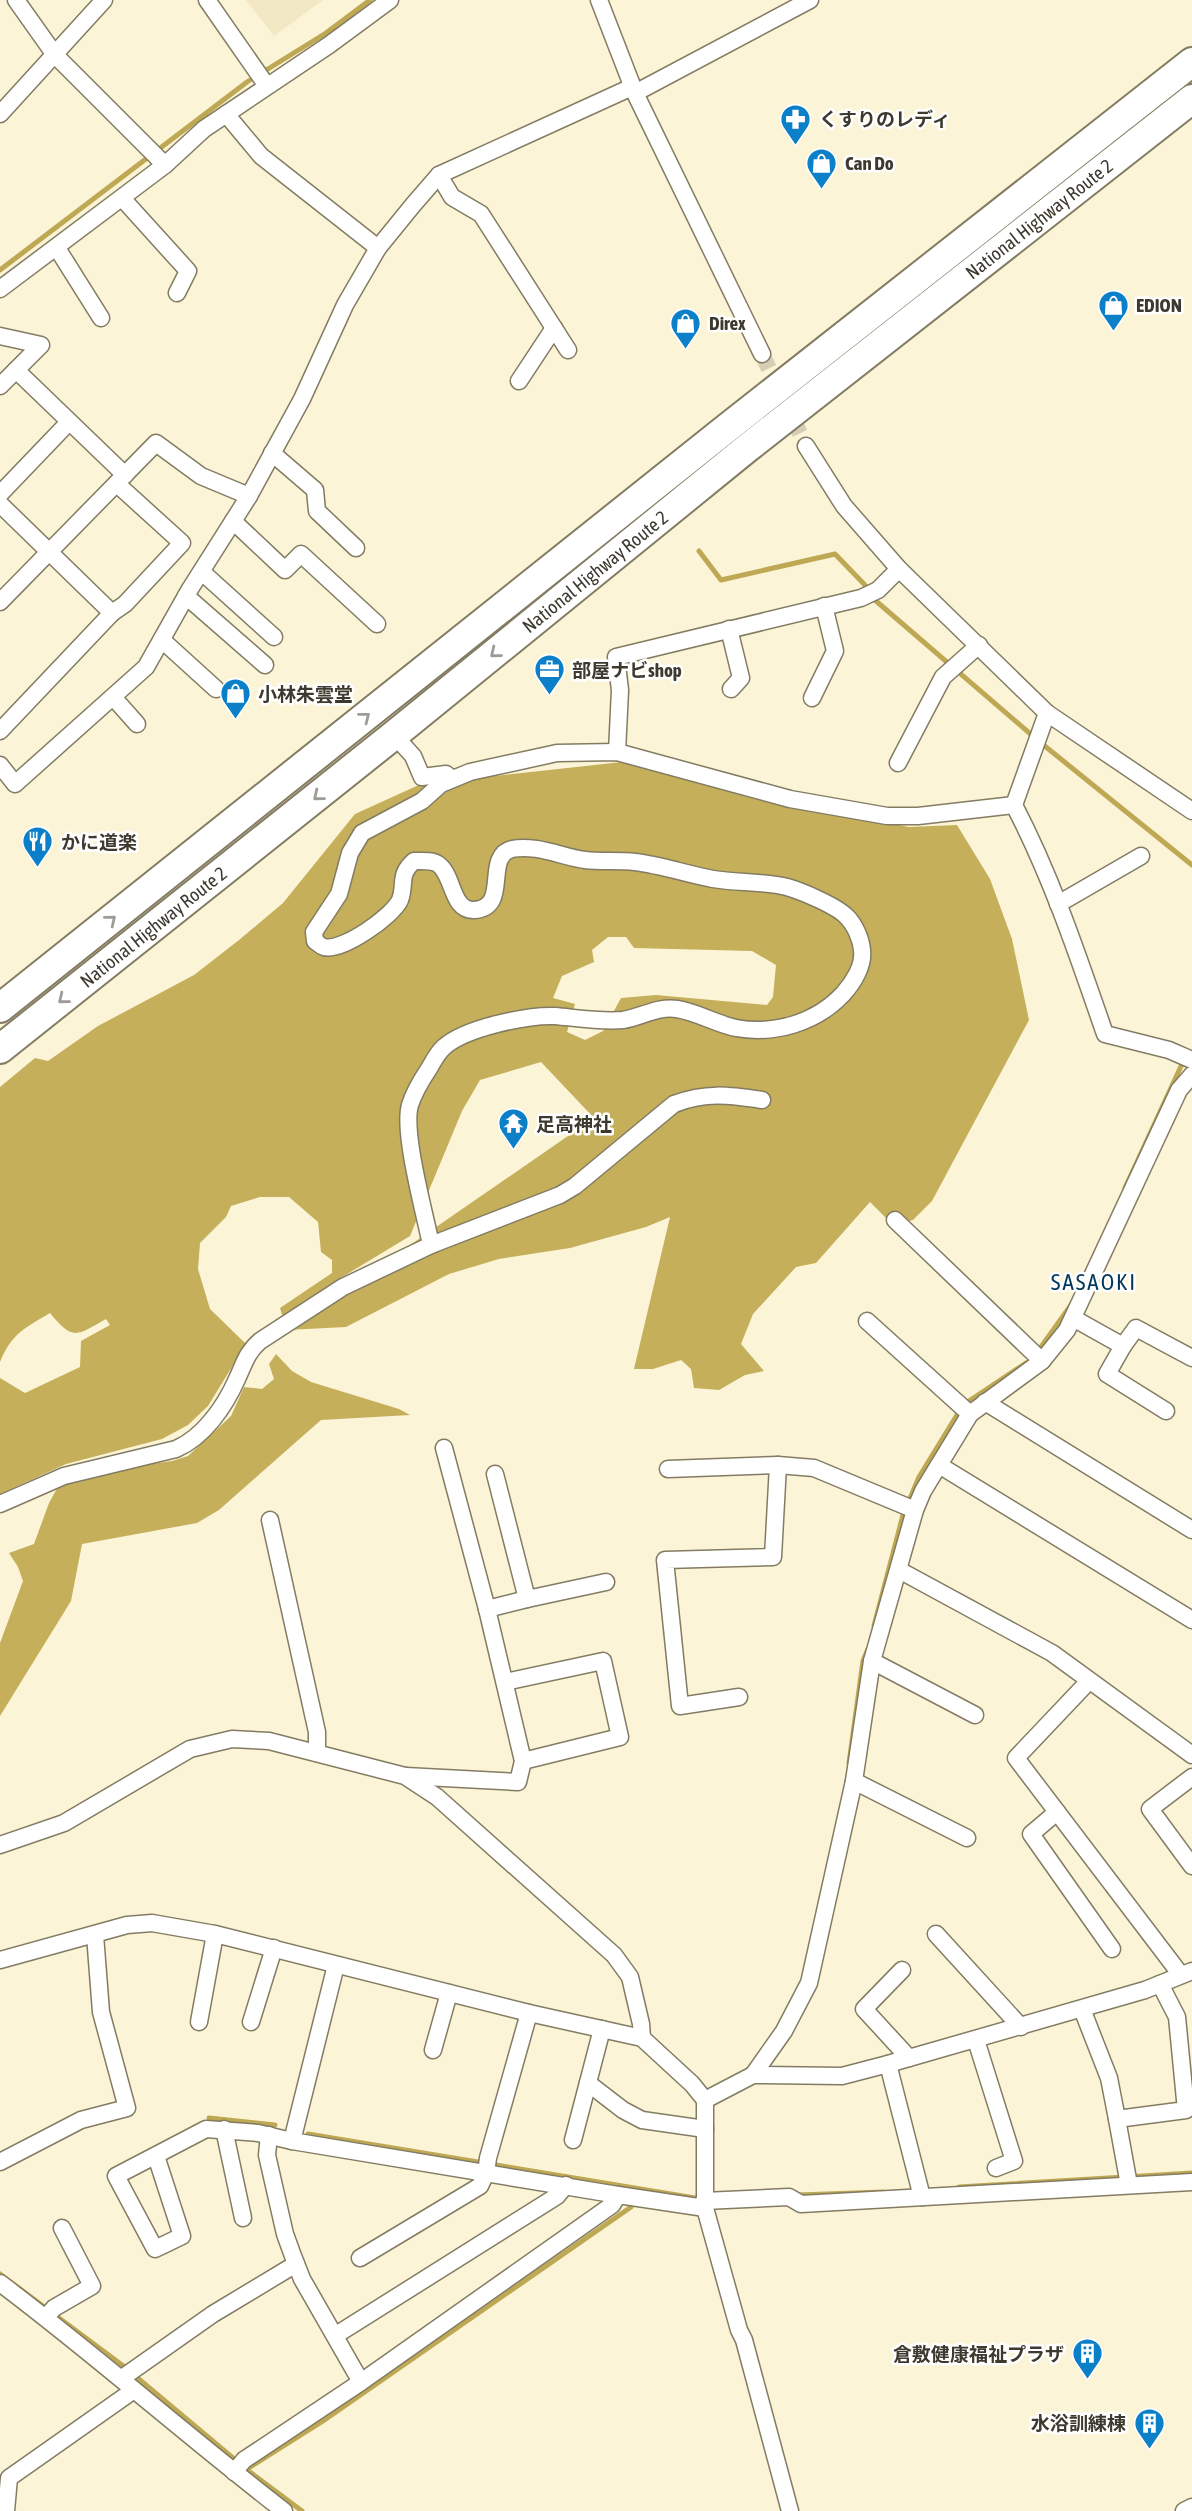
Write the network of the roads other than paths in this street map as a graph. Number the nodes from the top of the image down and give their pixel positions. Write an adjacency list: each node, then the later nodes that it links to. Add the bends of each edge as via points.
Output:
1 (16, 0): 8 (street)
2 (104, 0): 8 (street)
3 (207, 0): 10 (street)
4 (390, 0): 10 (street)
5 (599, 0): 11 (street)
6 (810, 0): 11 (street)
7 (1192, 40): 48 (highway, via 690,439)
8 (55, 55): 13 (street); 16 (street)
9 (1192, 62): 48 (highway, National Highway Route 2)
10 (267, 86): 14 (street)
11 (634, 90): 17 (street); 27 (street)
12 (1192, 99): 38 (highway, National Highway Route 2)
13 (0, 114)
14 (226, 114): 16 (street); 20 (street, via 261,156)
15 (1192, 118): 38 (highway, via 758,463 702,504)
16 (165, 165): 18 (street)
17 (439, 175): 20 (street); 24 (street, via 452,197 481,214)
18 (122, 198): 19 (street); 22 (street, via 188,271)
19 (57, 248): 21 (street); 23 (street)
20 (378, 248): 33 (street)
21 (0, 289)
22 (177, 293)
23 (101, 318)
24 (554, 328): 26 (street); 29 (street)
25 (0, 337): 28 (street, via 40,345)
26 (568, 350)
27 (762, 354)
28 (16, 370): 30 (street); 31 (street)
29 (519, 381)
30 (0, 386)
31 (69, 422): 34 (street); 35 (street)
32 (807, 446): 42 (street, via 844,506)
33 (272, 453): 36 (street); 40 (street, via 315,490 317,511)
34 (121, 479): 36 (street, via 156,443 201,475); 41 (street); 47 (street, via 182,543)
35 (0, 494)
36 (249, 496): 39 (street)
37 (0, 504): 41 (street)
38 (662, 517): 62 (highway, National Highway Route 2, one-way to 62)
39 (233, 521): 43 (street); 49 (street, via 285,570 301,554)
40 (356, 548)
41 (50, 552): 45 (street); 47 (street)
42 (899, 569): 46 (street, via 871,593); 53 (street)
43 (202, 572): 44 (street); 51 (street)
44 (186, 596): 52 (street); 54 (street)
45 (0, 602)
46 (824, 606): 50 (street); 58 (street, via 835,651)
47 (112, 613): 61 (street)
48 (486, 622): 71 (highway, National Highway Route 2, one-way to 48)
49 (377, 624)
50 (729, 629): 56 (street, via 741,678); 63 (street, via 616,657 620,691)
51 (274, 637)
52 (162, 640): 55 (street); 57 (street, via 146,667)
53 (979, 645): 59 (street); 64 (street, via 943,677)
54 (265, 665)
55 (216, 689)
56 (731, 689)
57 (113, 697): 60 (street); 65 (street, via 15,784)
58 (812, 698)
59 (1047, 713): 67 (street); 68 (street)
60 (137, 724)
61 (0, 731)
62 (394, 735): 66 (street, via 413,755 422,777 446,774); 72 (highway, National Highway Route 2, one-way to 72)
63 (617, 752): 66 (street, via 557,753); 67 (street, via 790,799 887,816)
64 (898, 763)
65 (0, 765)
66 (452, 779): 79 (street, via 362,833 350,853 339,894 314,932 315,941 324,947 339,946 391,913 400,899 406,869 414,861 439,864 461,906 469,911 481,909 495,893 503,854 529,849 788,887 846,915 862,952 860,969 829,1008 787,1026 735,1028 664,1008 623,1020 536,1017 465,1033 453,1040 440,1050 410,1107 408,1129)
67 (1014, 805): 70 (street)
68 (1192, 811)
69 (1141, 856): 70 (street)
70 (1058, 904): 73 (street, via 1105,1034)
71 (0, 1008)
72 (0, 1049)
73 (1192, 1060)
74 (1192, 1075): 75 (street)
75 (1179, 1090): 77 (street); 80 (street)
76 (762, 1100): 79 (street, via 718,1094 674,1104 560,1195)
77 (1192, 1101)
78 (895, 1220): 83 (street)
79 (431, 1245): 93 (street, via 343,1287 252,1348 227,1400 189,1444 64,1476)
80 (1073, 1318): 82 (street); 83 (street, via 1050,1353)
81 (867, 1321): 86 (street)
82 (1123, 1346): 84 (street, via 1136,1328); 87 (street, via 1107,1374)
83 (1038, 1356): 85 (street)
84 (1192, 1358)
85 (985, 1402): 86 (street); 96 (street)
86 (965, 1410): 90 (street)
87 (1166, 1411)
88 (444, 1448): 100 (street)
89 (778, 1465): 91 (street); 94 (street, via 814,1468); 105 (street, via 773,1557 665,1560 680,1706)
90 (939, 1465): 94 (street); 101 (street)
91 (668, 1469)
92 (495, 1474): 99 (street)
93 (0, 1504)
94 (909, 1508): 97 (street)
95 (270, 1520): 107 (street, via 317,1732)
96 (1192, 1529)
97 (899, 1570): 102 (street); 103 (street, via 1052,1653)
98 (606, 1582): 99 (street)
99 (527, 1599): 100 (street)
100 (487, 1609): 104 (street)
101 (1192, 1620)
102 (872, 1661): 106 (street); 112 (street)
103 (1089, 1681): 108 (street); 113 (street, via 1016,1758)
104 (505, 1682): 109 (street); 109 (street, via 603,1661 620,1737)
105 (739, 1697)
106 (975, 1716)
107 (317, 1753): 110 (street); 115 (street, via 269,1741 232,1739 190,1749 64,1823)
108 (1192, 1755)
109 (523, 1761): 110 (street, via 518,1782)
110 (405, 1776): 134 (street, via 437,1797 614,1955 630,1977)
111 (1192, 1777): 116 (street, via 1150,1809)
112 (854, 1781): 114 (street); 139 (street, via 809,1983 784,2031)
113 (1057, 1812): 121 (street, via 1031,1834); 125 (street)
114 (967, 1838)
115 (0, 1845)
116 (1192, 1866)
117 (215, 1934): 119 (street, via 152,1923); 120 (street); 130 (street)
118 (936, 1934): 132 (street)
119 (95, 1935): 122 (street); 149 (street, via 101,2012 127,2108 81,2120)
120 (274, 1948): 123 (street); 131 (street)
121 (1112, 1949)
122 (0, 1960)
123 (336, 1965): 127 (street); 147 (street)
124 (902, 1970): 137 (street, via 864,2010)
125 (1186, 1973): 126 (street)
126 (1160, 1984): 128 (street); 142 (street, via 1177,2017 1185,2110)
127 (449, 1993): 129 (street); 136 (street)
128 (1082, 2009): 132 (street); 142 (street, via 1109,2078)
129 (529, 2013): 133 (street); 150 (street)
130 (199, 2022)
131 (251, 2022)
132 (1021, 2027): 135 (street)
133 (602, 2029): 134 (street); 140 (street)
134 (642, 2038): 141 (street)
135 (976, 2040): 137 (street); 151 (street, via 1014,2161)
136 (433, 2050)
137 (909, 2058): 138 (street)
138 (888, 2064): 139 (street, via 842,2076); 155 (street)
139 (753, 2075): 141 (street)
140 (588, 2083): 144 (street, via 642,2120); 146 (street)
141 (705, 2100): 144 (street)
142 (1117, 2119): 152 (street)
143 (224, 2129): 145 (street); 148 (street, via 206,2129); 158 (street)
144 (705, 2129): 157 (street)
145 (269, 2135): 147 (street); 161 (street, via 267,2155)
146 (573, 2140)
147 (292, 2141): 150 (street)
148 (156, 2157): 148 (street, via 116,2176 155,2249 182,2236)
149 (0, 2162)
150 (487, 2165): 154 (street); 160 (street, via 480,2186)
151 (996, 2168)
152 (1128, 2180): 153 (street); 155 (street)
153 (1192, 2182)
154 (566, 2185): 156 (street); 164 (street, via 557,2196)
155 (921, 2192): 157 (street, via 801,2204 789,2197)
156 (618, 2194): 157 (street); 166 (street, via 612,2205)
157 (705, 2204): 172 (street)
158 (243, 2218)
159 (62, 2228): 163 (street, via 92,2286)
160 (360, 2258)
161 (296, 2264): 164 (street); 165 (street)
162 (0, 2283): 163 (street)
163 (49, 2313): 165 (street)
164 (336, 2335): 166 (street)
165 (127, 2373): 167 (street)
166 (361, 2382): 168 (street)
167 (134, 2390): 168 (street); 170 (street, via 9,2478)
168 (239, 2466): 171 (street)
169 (1192, 2507): 173 (street)
170 (6, 2511)
171 (284, 2511)
172 (790, 2511)
173 (1184, 2511)

